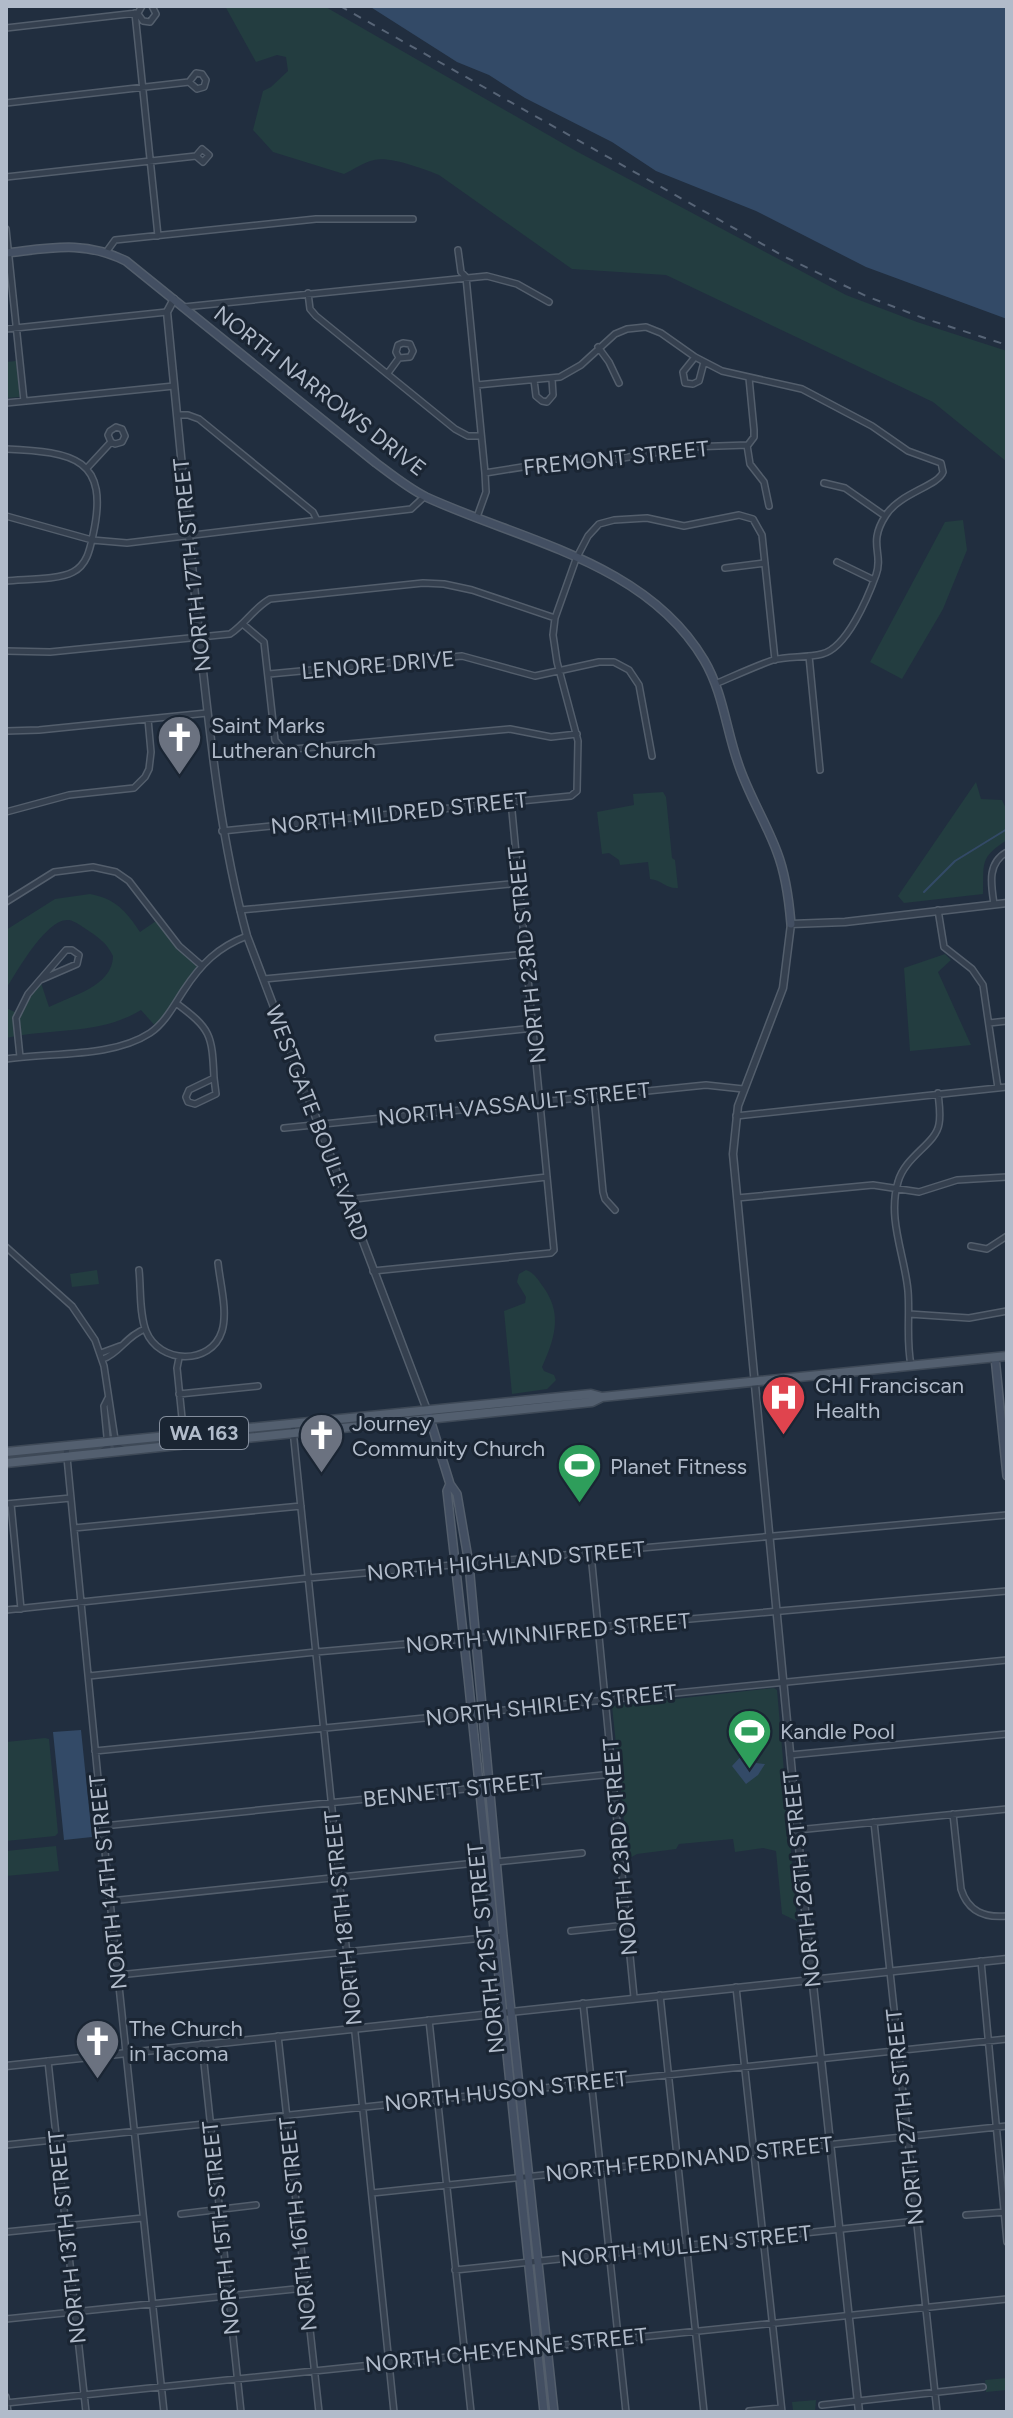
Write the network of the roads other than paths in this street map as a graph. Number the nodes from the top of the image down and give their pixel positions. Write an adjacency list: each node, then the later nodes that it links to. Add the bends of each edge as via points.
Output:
1 (142, 6): 3 (street)
2 (152, 6): 3 (street, via 156,14 150,22)
3 (137, 13): 4 (street); 6 (street)
4 (6, 28)
5 (189, 82): 6 (street)
6 (143, 87): 7 (street); 9 (street)
7 (6, 103)
8 (196, 156): 9 (street)
9 (151, 161): 10 (street); 13 (street)
10 (6, 177)
11 (413, 219): 13 (street, via 316,219)
12 (6, 229): 16 (street)
13 (158, 236): 15 (street, via 115,240)
14 (458, 250): 17 (street)
15 (107, 251): 16 (main road, via 71,246); 19 (main road, NORTH NARROWS DRIVE)
16 (7, 252): 23 (street)
17 (466, 277): 18 (street); 20 (street, via 498,277); 34 (street)
18 (308, 293): 21 (street); 29 (street, via 316,316)
19 (174, 299): 21 (main road, NORTH NARROWS DRIVE); 22 (street)
20 (549, 302)
21 (184, 307): 46 (main road, NORTH NARROWS DRIVE, via 376,463)
22 (167, 312): 23 (street); 35 (street, NORTH 17TH STREET)
23 (16, 327): 24 (street); 36 (street)
24 (6, 329)
25 (598, 347): 26 (street, via 624,330 646,327); 31 (street, via 576,369); 33 (street)
26 (695, 357): 28 (street); 28 (street, via 683,372 685,383 699,381)
27 (399, 358): 29 (street)
28 (704, 362): 30 (street)
29 (388, 373): 39 (street, via 462,434)
30 (749, 378): 41 (street, via 754,430); 49 (street, via 802,389 908,451 937,460 943,469 939,480 906,495)
31 (552, 379): 32 (street); 32 (street, via 553,395 544,402 536,396)
32 (534, 380): 34 (street)
33 (619, 383)
34 (477, 385): 39 (street)
35 (174, 386): 36 (street); 38 (street, NORTH 17TH STREET)
36 (24, 401): 37 (street)
37 (6, 403)
38 (177, 415): 51 (street, via 199,419); 52 (street, NORTH 17TH STREET)
39 (481, 436): 44 (street)
40 (111, 442): 43 (street)
41 (749, 443): 44 (street, FREMONT STREET); 47 (street, via 750,464 764,482)
42 (6, 449): 43 (street, via 60,456)
43 (87, 468): 53 (street, via 99,493)
44 (485, 473): 50 (street, via 486,492)
45 (824, 483): 49 (street, via 845,488)
46 (425, 496): 50 (main road, NORTH NARROWS DRIVE); 51 (street, via 411,509)
47 (769, 506)
48 (6, 516): 53 (street)
49 (885, 516): 58 (street, via 876,536)
50 (477, 517): 54 (main road, NORTH NARROWS DRIVE)
51 (318, 521): 52 (street)
52 (189, 536): 53 (street, via 118,543); 62 (street, NORTH 17TH STREET)
53 (92, 540): 59 (street, via 85,562 74,572)
54 (576, 559): 56 (street, via 592,530 608,521 647,518 684,526 739,515 753,519 761,529); 60 (street); 68 (main road, NORTH NARROWS DRIVE, via 629,583 661,607 693,642)
55 (837, 562): 58 (street)
56 (765, 563): 57 (street); 65 (street)
57 (725, 568)
58 (874, 580): 64 (street, via 842,642 827,653)
59 (6, 581)
60 (555, 618): 61 (street, via 457,586 423,583 276,598 258,606); 66 (street)
61 (244, 625): 62 (street, via 230,634); 67 (street, via 264,642)
62 (200, 637): 63 (street, via 50,652); 69 (street, NORTH 17TH STREET)
63 (6, 651)
64 (809, 656): 65 (street); 74 (street)
65 (775, 660): 68 (street)
66 (560, 672): 67 (street, LENORE DRIVE, via 535,676 462,656); 72 (street); 73 (street, LENORE DRIVE, via 603,661 629,670 640,690)
67 (269, 674): 72 (street, via 275,740 288,750 510,729 551,737)
68 (715, 684): 85 (main road, NORTH NARROWS DRIVE, via 739,766 778,855)
69 (207, 713): 70 (street); 77 (street, NORTH 17TH STREET)
70 (148, 719): 71 (street); 76 (street, via 149,769 134,788 69,795)
71 (6, 731)
72 (577, 734): 75 (street, NORTH MILDRED STREET, via 575,794)
73 (652, 756)
74 (820, 770)
75 (511, 801): 77 (street, NORTH MILDRED STREET); 79 (street, NORTH 23RD STREET)
76 (6, 812)
77 (222, 831): 83 (street, WESTGATE BOULEVARD)
78 (1007, 852): 82 (street, via 992,869)
79 (520, 883): 83 (street); 87 (street, NORTH 23RD STREET)
80 (6, 899): 88 (street, via 54,872 93,867 116,872)
81 (1007, 903): 82 (street)
82 (994, 904): 84 (street)
83 (240, 910): 86 (street, WESTGATE BOULEVARD)
84 (938, 910): 85 (street); 93 (street, via 944,947 981,980)
85 (791, 924): 101 (street, NORTH 26TH STREET, via 783,988)
86 (247, 936): 88 (street, via 223,945); 89 (street, WESTGATE BOULEVARD)
87 (527, 954): 89 (street); 94 (street, NORTH 23RD STREET)
88 (202, 966): 91 (street)
89 (264, 979): 106 (street, WESTGATE BOULEVARD)
90 (40, 980): 90 (street, via 74,966 79,955 66,950); 96 (street, via 16,1018)
91 (176, 1003): 96 (street, via 157,1028 128,1045); 98 (street, via 207,1029)
92 (1007, 1021): 93 (street)
93 (989, 1023): 100 (street)
94 (534, 1028): 95 (street); 104 (street, NORTH 23RD STREET)
95 (438, 1038)
96 (20, 1057): 97 (street)
97 (6, 1059)
98 (214, 1078): 98 (street, via 216,1094 188,1102 189,1090)
99 (1007, 1087): 100 (street)
100 (998, 1088): 102 (street)
101 (743, 1089): 103 (street, NORTH VASSAULT STREET, via 706,1085); 105 (street, NORTH 26TH STREET)
102 (938, 1093): 105 (street); 110 (street, via 936,1132 906,1164)
103 (594, 1096): 104 (street, NORTH VASSAULT STREET); 113 (street, via 603,1192)
104 (541, 1101): 106 (street, NORTH VASSAULT STREET); 108 (street, NORTH 23RD STREET)
105 (736, 1116): 111 (street, NORTH 26TH STREET)
106 (318, 1124): 107 (street, NORTH VASSAULT STREET); 112 (street, WESTGATE BOULEVARD)
107 (284, 1128)
108 (547, 1177): 112 (street); 119 (street, NORTH 23RD STREET, via 553,1252)
109 (1007, 1177): 110 (street, via 957,1180 919,1192)
110 (896, 1189): 111 (street, via 858,1185); 121 (street)
111 (736, 1198): 128 (street, NORTH 26TH STREET)
112 (346, 1200): 119 (street, WESTGATE BOULEVARD)
113 (615, 1210)
114 (1007, 1236): 115 (street, via 987,1249)
115 (971, 1246)
116 (6, 1247): 123 (street, via 72,1306)
117 (218, 1263): 126 (street, via 220,1334 200,1354)
118 (139, 1270): 122 (street)
119 (373, 1271): 131 (street, WESTGATE BOULEVARD)
120 (1007, 1311): 121 (street, via 969,1318)
121 (909, 1314): 127 (street)
122 (145, 1329): 123 (street); 126 (street, via 163,1352)
123 (102, 1356): 134 (street)
124 (1007, 1356): 125 (main road, WA 163)
125 (995, 1357): 127 (main road, WA 163); 141 (main road)
126 (179, 1358): 130 (street)
127 (911, 1366): 128 (main road, WA 163)
128 (753, 1381): 131 (main road, WA 163, via 592,1402); 148 (street, NORTH 26TH STREET)
129 (258, 1386): 130 (street)
130 (179, 1394): 132 (street)
131 (428, 1414): 133 (main road, WA 163); 142 (main road, NORTH 21ST STREET)
132 (182, 1418)
133 (293, 1428): 134 (main road, WA 163); 136 (main road, WA 163); 145 (street, NORTH 18TH STREET)
134 (111, 1442): 135 (main road, WA 163); 136 (street); 138 (street, via 107,1450)
135 (66, 1447): 137 (main road, WA 163); 139 (street, NORTH 14TH STREET)
136 (129, 1451): 138 (main road, WA 163)
137 (6, 1452)
138 (93, 1454): 139 (main road, WA 163)
139 (67, 1457): 140 (main road, WA 163); 143 (street, NORTH 14TH STREET)
140 (6, 1463)
141 (1007, 1476)
142 (450, 1484): 150 (main road, NORTH 21ST STREET, via 457,1494); 151 (main road, NORTH 21ST STREET)
143 (71, 1498): 144 (street); 147 (street, NORTH 14TH STREET)
144 (9, 1504): 155 (street)
145 (301, 1506): 147 (street); 152 (street, NORTH 18TH STREET)
146 (1007, 1515): 148 (street, NORTH HIGHLAND STREET)
147 (74, 1528): 154 (street, NORTH 14TH STREET)
148 (770, 1538): 149 (street, NORTH HIGHLAND STREET); 157 (street, NORTH 26TH STREET)
149 (591, 1554): 150 (street, NORTH HIGHLAND STREET); 158 (street, NORTH 23RD STREET)
150 (469, 1564): 151 (street, NORTH HIGHLAND STREET); 159 (main road, NORTH 21ST STREET)
151 (455, 1565): 152 (street, NORTH HIGHLAND STREET); 160 (main road, NORTH 21ST STREET)
152 (309, 1578): 154 (street, NORTH HIGHLAND STREET); 161 (street, NORTH 18TH STREET)
153 (1007, 1591): 157 (street, NORTH WINNIFRED STREET)
154 (82, 1602): 155 (street, NORTH HIGHLAND STREET); 163 (street, NORTH 14TH STREET)
155 (21, 1609): 156 (street, NORTH HIGHLAND STREET)
156 (6, 1610)
157 (778, 1613): 158 (street, NORTH WINNIFRED STREET); 164 (street, NORTH 26TH STREET)
158 (599, 1629): 159 (street, NORTH WINNIFRED STREET); 165 (street, NORTH 23RD STREET)
159 (476, 1639): 160 (street, NORTH WINNIFRED STREET); 166 (main road, NORTH 21ST STREET)
160 (464, 1640): 161 (street, NORTH WINNIFRED STREET); 167 (main road, NORTH 21ST STREET)
161 (316, 1652): 163 (street, NORTH WINNIFRED STREET); 168 (street, NORTH 18TH STREET)
162 (1007, 1660): 164 (street, NORTH SHIRLEY STREET)
163 (89, 1676): 170 (street, NORTH 14TH STREET)
164 (783, 1682): 165 (street, NORTH SHIRLEY STREET); 171 (street, NORTH 26TH STREET)
165 (605, 1700): 166 (street, NORTH SHIRLEY STREET); 172 (street, NORTH 23RD STREET)
166 (482, 1712): 167 (street, NORTH SHIRLEY STREET); 173 (main road, NORTH 21ST STREET)
167 (472, 1713): 168 (street, NORTH SHIRLEY STREET); 173 (main road, NORTH 21ST STREET)
168 (324, 1728): 170 (street, NORTH SHIRLEY STREET); 174 (street, NORTH 18TH STREET)
169 (1007, 1734): 171 (street)
170 (95, 1751): 178 (street, NORTH 14TH STREET)
171 (790, 1755): 179 (street, NORTH 26TH STREET)
172 (613, 1774): 173 (street, BENNETT STREET); 186 (street, NORTH 23RD STREET)
173 (484, 1788): 174 (street, BENNETT STREET); 181 (main road, NORTH 21ST STREET); 182 (main road, NORTH 21ST STREET)
174 (331, 1802): 178 (street, BENNETT STREET); 183 (street, NORTH 18TH STREET)
175 (1007, 1809): 176 (street)
176 (953, 1814): 177 (street); 185 (street, via 965,1898 986,1917)
177 (874, 1822): 179 (street); 193 (street, NORTH 27TH STREET)
178 (103, 1826): 184 (street, NORTH 14TH STREET)
179 (797, 1830): 195 (street, NORTH 26TH STREET)
180 (582, 1853): 182 (street)
181 (486, 1862): 183 (street); 189 (main road, NORTH 21ST STREET)
182 (496, 1862): 188 (main road, NORTH 21ST STREET)
183 (339, 1878): 184 (street); 190 (street, NORTH 18TH STREET)
184 (110, 1901): 194 (street, NORTH 14TH STREET)
185 (1007, 1916)
186 (627, 1925): 187 (street); 198 (street, NORTH 23RD STREET)
187 (571, 1931)
188 (503, 1936): 189 (street); 200 (main road, NORTH 21ST STREET)
189 (493, 1937): 190 (street); 201 (main road, NORTH 21ST STREET)
190 (347, 1953): 194 (street); 203 (street, NORTH 18TH STREET)
191 (1007, 1959): 192 (street)
192 (981, 1961): 193 (street); 206 (street)
193 (890, 1970): 195 (street); 208 (street, NORTH 27TH STREET)
194 (118, 1975): 209 (street, NORTH 14TH STREET)
195 (812, 1978): 196 (street); 210 (street, NORTH 26TH STREET)
196 (736, 1986): 197 (street); 213 (street)
197 (660, 1995): 198 (street); 214 (street)
198 (634, 1997): 199 (street)
199 (583, 2003): 200 (street); 215 (street)
200 (511, 2011): 201 (street); 216 (main road, NORTH 21ST STREET)
201 (501, 2012): 202 (street); 217 (main road, NORTH 21ST STREET)
202 (429, 2020): 203 (street); 218 (street)
203 (355, 2028): 204 (street); 219 (street, NORTH 18TH STREET)
204 (278, 2036): 207 (street); 220 (street, NORTH 16TH STREET)
205 (1007, 2039): 206 (street, NORTH HUSON STREET)
206 (988, 2041): 208 (street, NORTH HUSON STREET); 223 (street)
207 (202, 2044): 209 (street); 221 (street, NORTH 15TH STREET)
208 (898, 2050): 210 (street, NORTH HUSON STREET); 225 (street, NORTH 27TH STREET)
209 (126, 2053): 211 (street); 224 (street, NORTH 14TH STREET)
210 (821, 2058): 213 (street, NORTH HUSON STREET); 227 (street, NORTH 26TH STREET)
211 (48, 2061): 212 (street); 226 (street, NORTH 13TH STREET)
212 (6, 2066)
213 (744, 2066): 214 (street, NORTH HUSON STREET); 229 (street)
214 (668, 2074): 215 (street, NORTH HUSON STREET); 230 (street)
215 (591, 2082): 216 (street, NORTH HUSON STREET); 231 (street)
216 (519, 2090): 217 (street, NORTH HUSON STREET); 232 (main road, NORTH 21ST STREET)
217 (509, 2091): 218 (street, NORTH HUSON STREET); 233 (main road, NORTH 21ST STREET)
218 (437, 2098): 219 (street, NORTH HUSON STREET); 234 (street)
219 (363, 2106): 220 (street, NORTH HUSON STREET); 235 (street, NORTH 18TH STREET)
220 (286, 2115): 221 (street, NORTH HUSON STREET); 253 (street, NORTH 16TH STREET, via 300,2200)
221 (209, 2124): 224 (street, NORTH HUSON STREET); 237 (street, NORTH 15TH STREET)
222 (1007, 2126): 223 (street, NORTH FERDINAND STREET)
223 (996, 2127): 225 (street, NORTH FERDINAND STREET); 238 (street)
224 (133, 2132): 226 (street, NORTH HUSON STREET); 241 (street, NORTH 14TH STREET)
225 (907, 2136): 227 (street, NORTH FERDINAND STREET); 242 (street, NORTH 27TH STREET)
226 (57, 2139): 228 (street, NORTH HUSON STREET); 243 (street, NORTH 13TH STREET)
227 (831, 2144): 229 (street, NORTH FERDINAND STREET); 244 (street, NORTH 26TH STREET)
228 (6, 2145)
229 (754, 2152): 230 (street, NORTH FERDINAND STREET); 246 (street)
230 (677, 2160): 231 (street, NORTH FERDINAND STREET); 248 (street)
231 (600, 2168): 232 (street, NORTH FERDINAND STREET); 249 (street)
232 (528, 2175): 233 (street, NORTH FERDINAND STREET); 250 (main road, NORTH 21ST STREET)
233 (518, 2176): 234 (street, NORTH FERDINAND STREET); 251 (main road, NORTH 21ST STREET)
234 (446, 2185): 235 (street, NORTH FERDINAND STREET); 252 (street)
235 (371, 2193): 267 (street, NORTH 18TH STREET)
236 (256, 2205): 237 (street)
237 (218, 2210): 239 (street); 254 (street, NORTH 15TH STREET)
238 (1005, 2212): 240 (street); 247 (street)
239 (181, 2214)
240 (966, 2215)
241 (143, 2218): 243 (street); 256 (street, NORTH 14TH STREET)
242 (917, 2221): 244 (street, NORTH MULLEN STREET); 257 (street, NORTH 27TH STREET)
243 (66, 2225): 245 (street); 258 (street, NORTH 13TH STREET)
244 (840, 2229): 246 (street, NORTH MULLEN STREET); 259 (street, NORTH 26TH STREET)
245 (6, 2232)
246 (763, 2238): 248 (street, NORTH MULLEN STREET); 261 (street)
247 (1007, 2242)
248 (686, 2246): 249 (street, NORTH MULLEN STREET); 262 (street)
249 (609, 2254): 250 (street, NORTH MULLEN STREET); 263 (street)
250 (537, 2261): 251 (street, NORTH MULLEN STREET); 264 (main road, NORTH 21ST STREET)
251 (527, 2263): 252 (street, NORTH MULLEN STREET); 265 (main road, NORTH 21ST STREET)
252 (455, 2270): 266 (street)
253 (305, 2288): 254 (street); 268 (street, NORTH 16TH STREET)
254 (229, 2295): 256 (street); 269 (street, NORTH 15TH STREET)
255 (1007, 2299): 257 (street, NORTH CHEYENNE STREET)
256 (152, 2303): 258 (street); 270 (street, NORTH 14TH STREET)
257 (926, 2307): 259 (street, NORTH CHEYENNE STREET); 272 (street, NORTH 27TH STREET)
258 (75, 2311): 260 (street); 273 (street, NORTH 13TH STREET)
259 (849, 2315): 261 (street, NORTH CHEYENNE STREET); 275 (street, NORTH 26TH STREET)
260 (6, 2319)
261 (772, 2323): 262 (street, NORTH CHEYENNE STREET); 277 (street)
262 (695, 2331): 263 (street, NORTH CHEYENNE STREET); 289 (street)
263 (618, 2339): 264 (street, NORTH CHEYENNE STREET); 288 (street)
264 (547, 2346): 265 (street, NORTH CHEYENNE STREET); 287 (main road, NORTH 21ST STREET)
265 (537, 2347): 266 (street, NORTH CHEYENNE STREET); 286 (main road, NORTH 21ST STREET)
266 (465, 2355): 267 (street, NORTH CHEYENNE STREET); 285 (street)
267 (389, 2363): 268 (street, NORTH CHEYENNE STREET); 284 (street, NORTH 18TH STREET)
268 (315, 2370): 269 (street, NORTH CHEYENNE STREET); 283 (street, NORTH 16TH STREET)
269 (238, 2379): 270 (street, NORTH CHEYENNE STREET); 282 (street, NORTH 15TH STREET)
270 (161, 2387): 273 (street, NORTH CHEYENNE STREET); 281 (street, NORTH 14TH STREET)
271 (983, 2387): 272 (street)
272 (935, 2392): 275 (street); 291 (street, NORTH 27TH STREET)
273 (84, 2395): 274 (street, NORTH CHEYENNE STREET); 280 (street, NORTH 13TH STREET)
274 (6, 2401): 279 (street)
275 (858, 2401): 276 (street); 290 (street, NORTH 26TH STREET)
276 (822, 2405)
277 (782, 2410): 278 (street)
278 (749, 2411)
279 (8, 2412)
280 (86, 2412)
281 (164, 2412)
282 (241, 2412)
283 (319, 2412)
284 (394, 2412)
285 (471, 2412)
286 (544, 2412)
287 (554, 2412)
288 (626, 2412)
289 (704, 2412)
290 (859, 2412)
291 (937, 2412)

